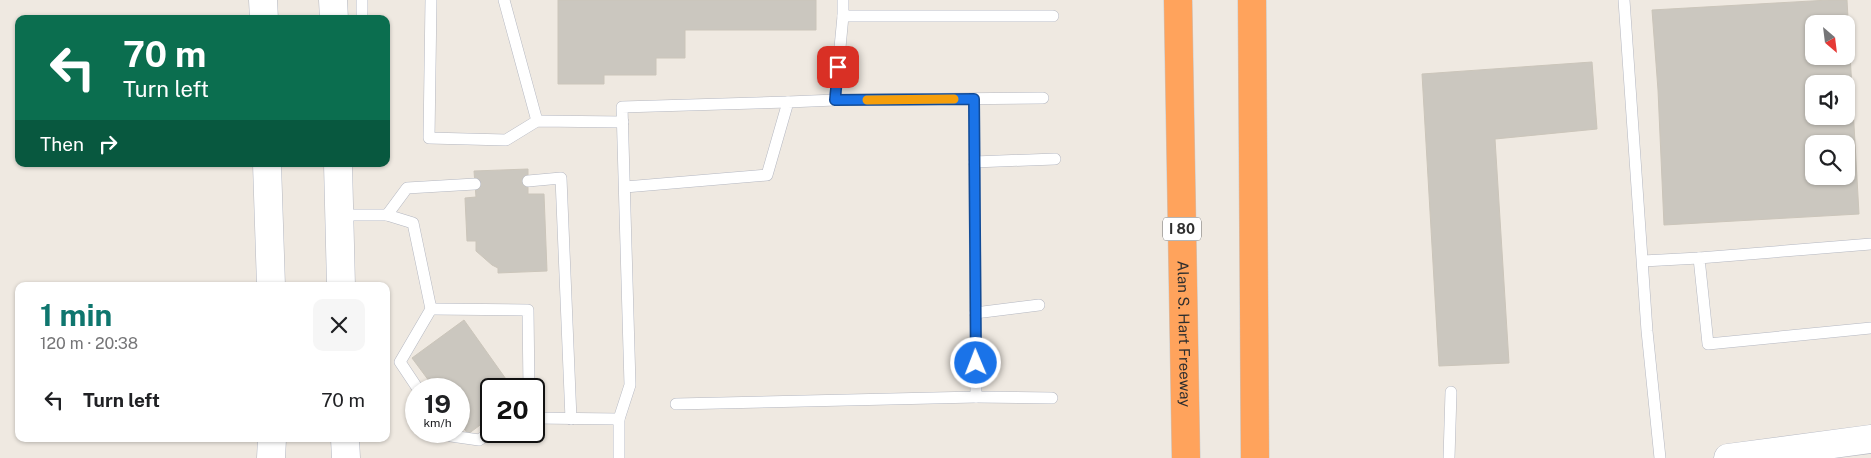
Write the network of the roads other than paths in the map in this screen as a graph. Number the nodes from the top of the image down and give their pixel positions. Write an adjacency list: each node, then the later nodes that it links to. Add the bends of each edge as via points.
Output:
1 (263, 0): 10 (main road)
2 (333, 0): 11 (main road)
3 (362, 0): 12 (lane)
4 (431, 0): 19 (lane, via 429,138 506,140)
5 (504, 0): 19 (lane)
6 (843, 0): 13 (lane)
7 (1178, 0): 54 (highway, Alan S. Hart Freeway / I 80)
8 (1252, 0): 55 (highway)
9 (1624, 0): 32 (lane)
10 (264, 15)
11 (334, 15)
12 (362, 15)
13 (843, 16): 14 (lane); 17 (lane)
14 (1053, 16)
15 (1043, 98): 16 (lane)
16 (974, 99): 17 (lane); 22 (lane)
17 (835, 100): 18 (lane)
18 (788, 102): 20 (lane, via 622,107); 27 (lane, via 767,175)
19 (536, 121): 20 (lane)
20 (623, 122): 27 (lane)
21 (1055, 159): 22 (lane)
22 (974, 162): 37 (lane)
23 (267, 167): 33 (main road)
24 (338, 167): 29 (main road)
25 (528, 181): 46 (lane, via 561,178)
26 (475, 184): 28 (lane, via 407,188)
27 (625, 187): 47 (lane, via 630,385)
28 (387, 215): 29 (lane); 36 (lane, via 414,223)
29 (340, 216): 34 (main road)
30 (1871, 244): 31 (lane)
31 (1699, 258): 32 (lane); 38 (lane, via 1708,344)
32 (1643, 261): 57 (lane)
33 (271, 282)
34 (341, 282)
35 (1039, 304): 37 (lane)
36 (431, 309): 39 (lane, via 400,362); 40 (lane, via 528,310)
37 (975, 314): 42 (lane)
38 (1871, 328)
39 (411, 378)
40 (529, 378)
41 (1451, 392): 56 (lane)
42 (976, 397): 43 (lane); 44 (lane)
43 (1052, 398)
44 (676, 404)
45 (545, 418): 46 (lane)
46 (571, 419): 47 (lane)
47 (619, 419): 53 (lane)
48 (1871, 439): 58 (main road)
49 (272, 442): 51 (main road)
50 (346, 442): 52 (main road)
51 (271, 458)
52 (346, 458)
53 (619, 458)
54 (1186, 458)
55 (1255, 458)
56 (1449, 458)
57 (1660, 458)
58 (1728, 458)

